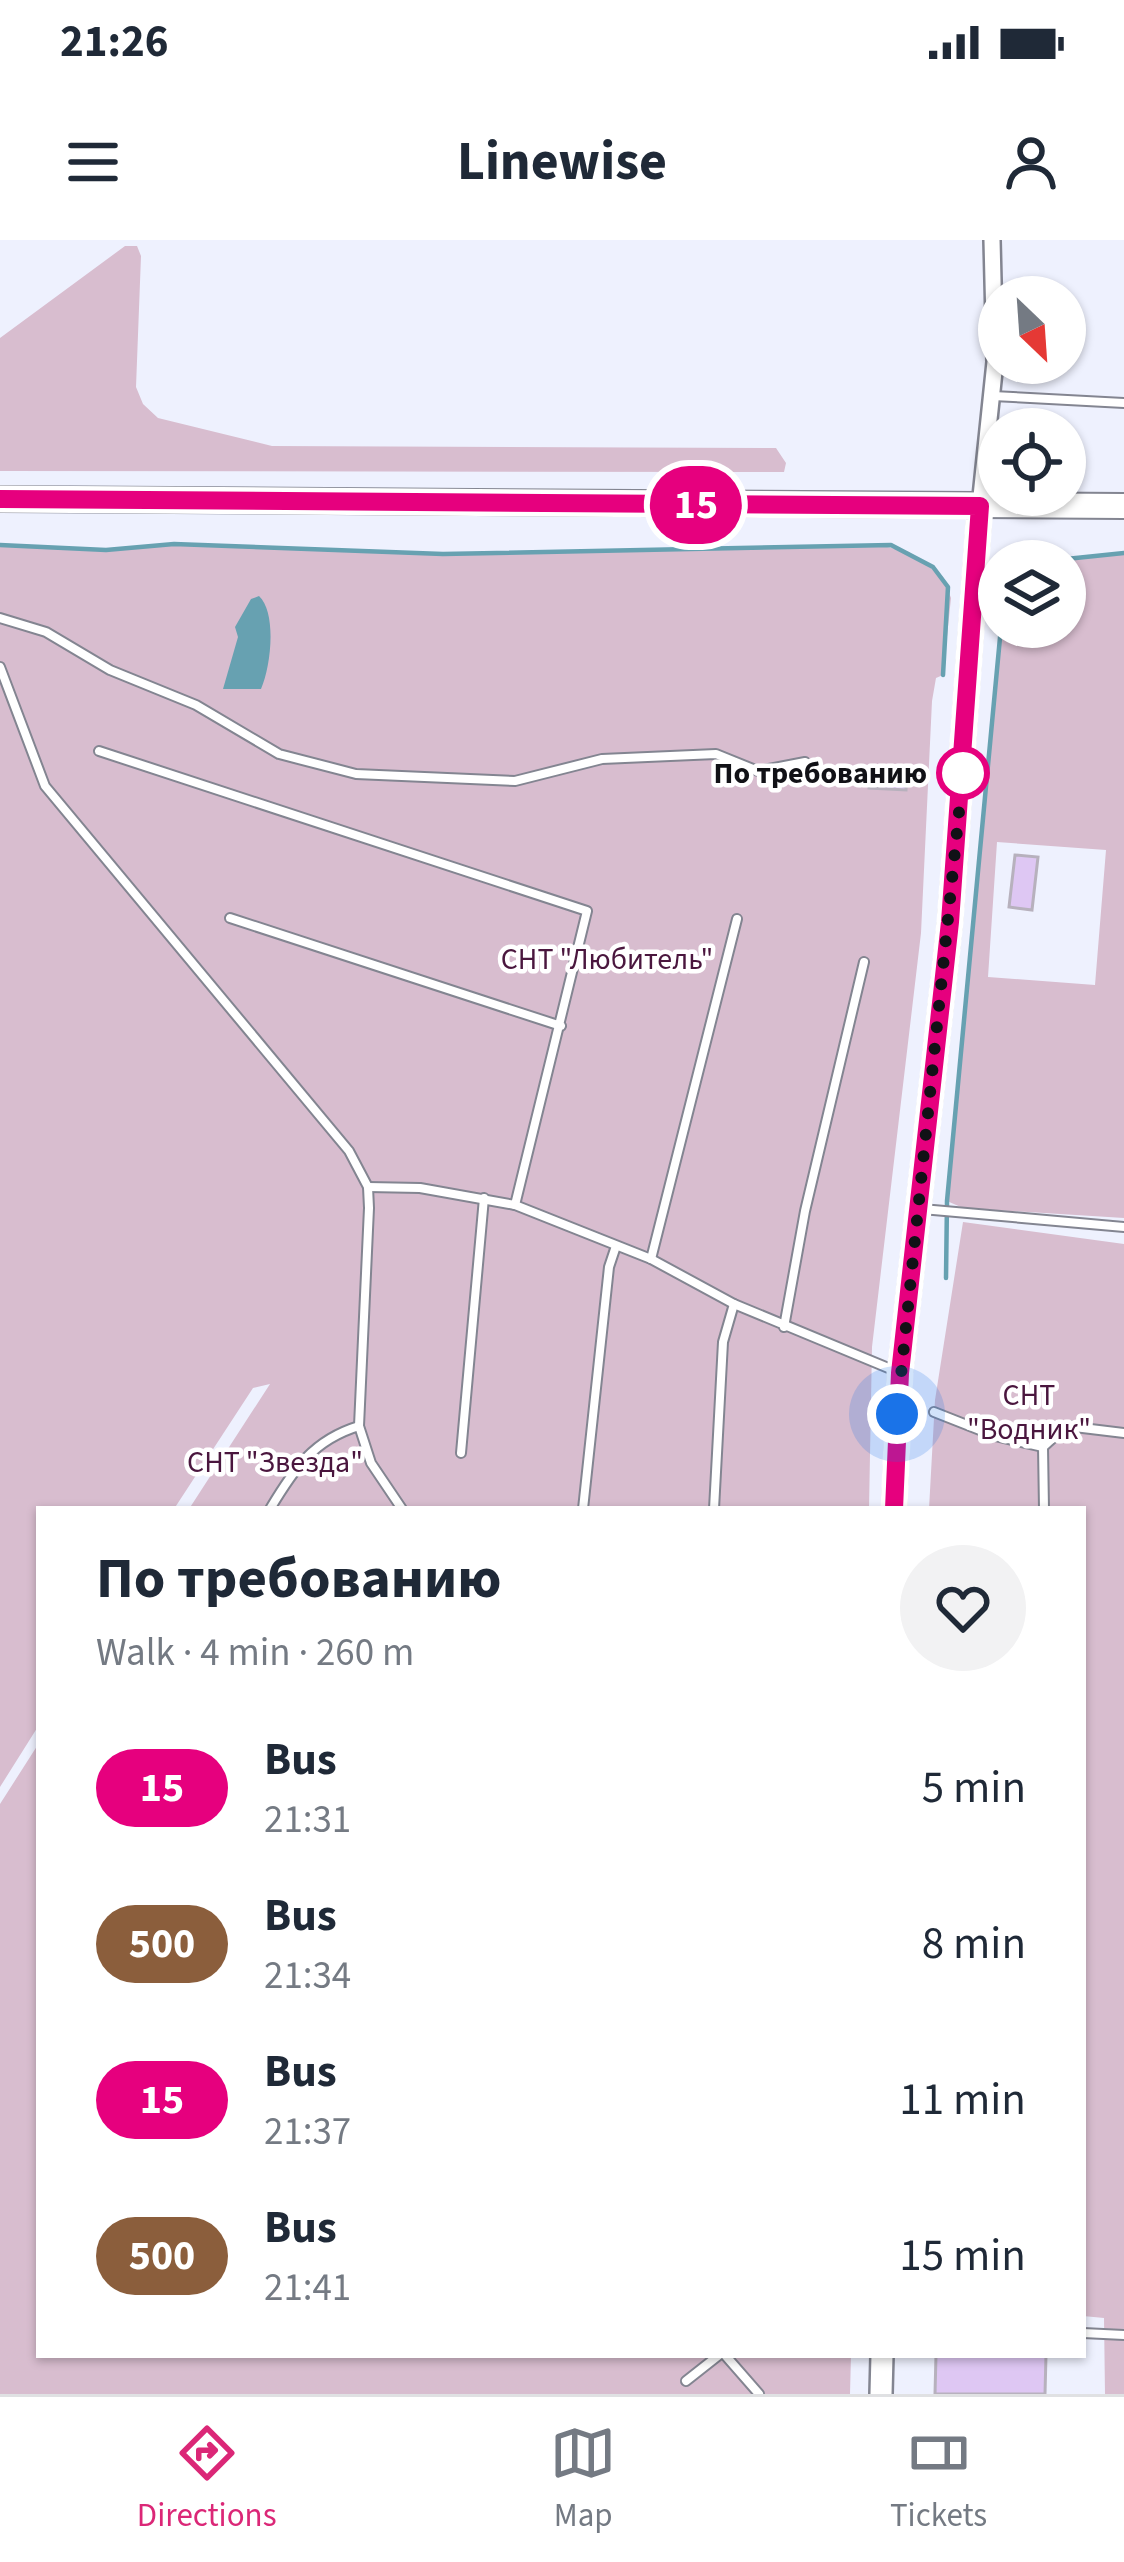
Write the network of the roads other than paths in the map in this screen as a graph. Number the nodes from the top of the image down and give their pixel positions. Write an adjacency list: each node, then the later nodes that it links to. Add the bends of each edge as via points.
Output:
1 (992, 240): 2 (street)
2 (992, 396): 3 (lane); 4 (street)
3 (1124, 403)
4 (991, 408)
5 (0, 499): 6 (main road)
6 (978, 506)
7 (1086, 506): 8 (main road)
8 (1124, 506)
9 (979, 516): 21 (main road, via 950,922)
10 (0, 618): 13 (lane, via 196,705 279,754 356,774 515,781 602,759 716,754 758,771)
11 (0, 667): 18 (lane, via 45,786 349,1151)
12 (99, 751): 17 (lane, via 587,911)
13 (805, 762)
14 (230, 917): 17 (lane)
15 (736, 919): 24 (lane)
16 (864, 962): 26 (lane)
17 (561, 1026): 20 (lane)
18 (368, 1187): 19 (lane); 29 (lane)
19 (484, 1198): 20 (lane); 32 (lane)
20 (515, 1204): 23 (lane)
21 (918, 1208): 22 (lane); 27 (main road)
22 (1124, 1227)
23 (616, 1246): 24 (lane); 35 (lane)
24 (651, 1259): 25 (lane)
25 (734, 1304): 26 (lane); 36 (lane, via 723,1342)
26 (784, 1327): 27 (lane)
27 (900, 1373): 37 (main road)
28 (934, 1412): 31 (lane)
29 (359, 1426): 33 (lane, via 309,1452); 34 (lane)
30 (1124, 1432): 31 (lane, via 1066,1426)
31 (1043, 1447): 38 (lane)
32 (461, 1453)
33 (272, 1506)
34 (400, 1506)
35 (583, 1506)
36 (714, 1506)
37 (894, 1506)
38 (1044, 1506)
39 (1086, 2332): 40 (lane)
40 (1124, 2335)
41 (718, 2358): 44 (lane)
42 (725, 2358): 45 (lane)
43 (882, 2358): 46 (main road)
44 (686, 2381)
45 (759, 2394)
46 (881, 2394)

